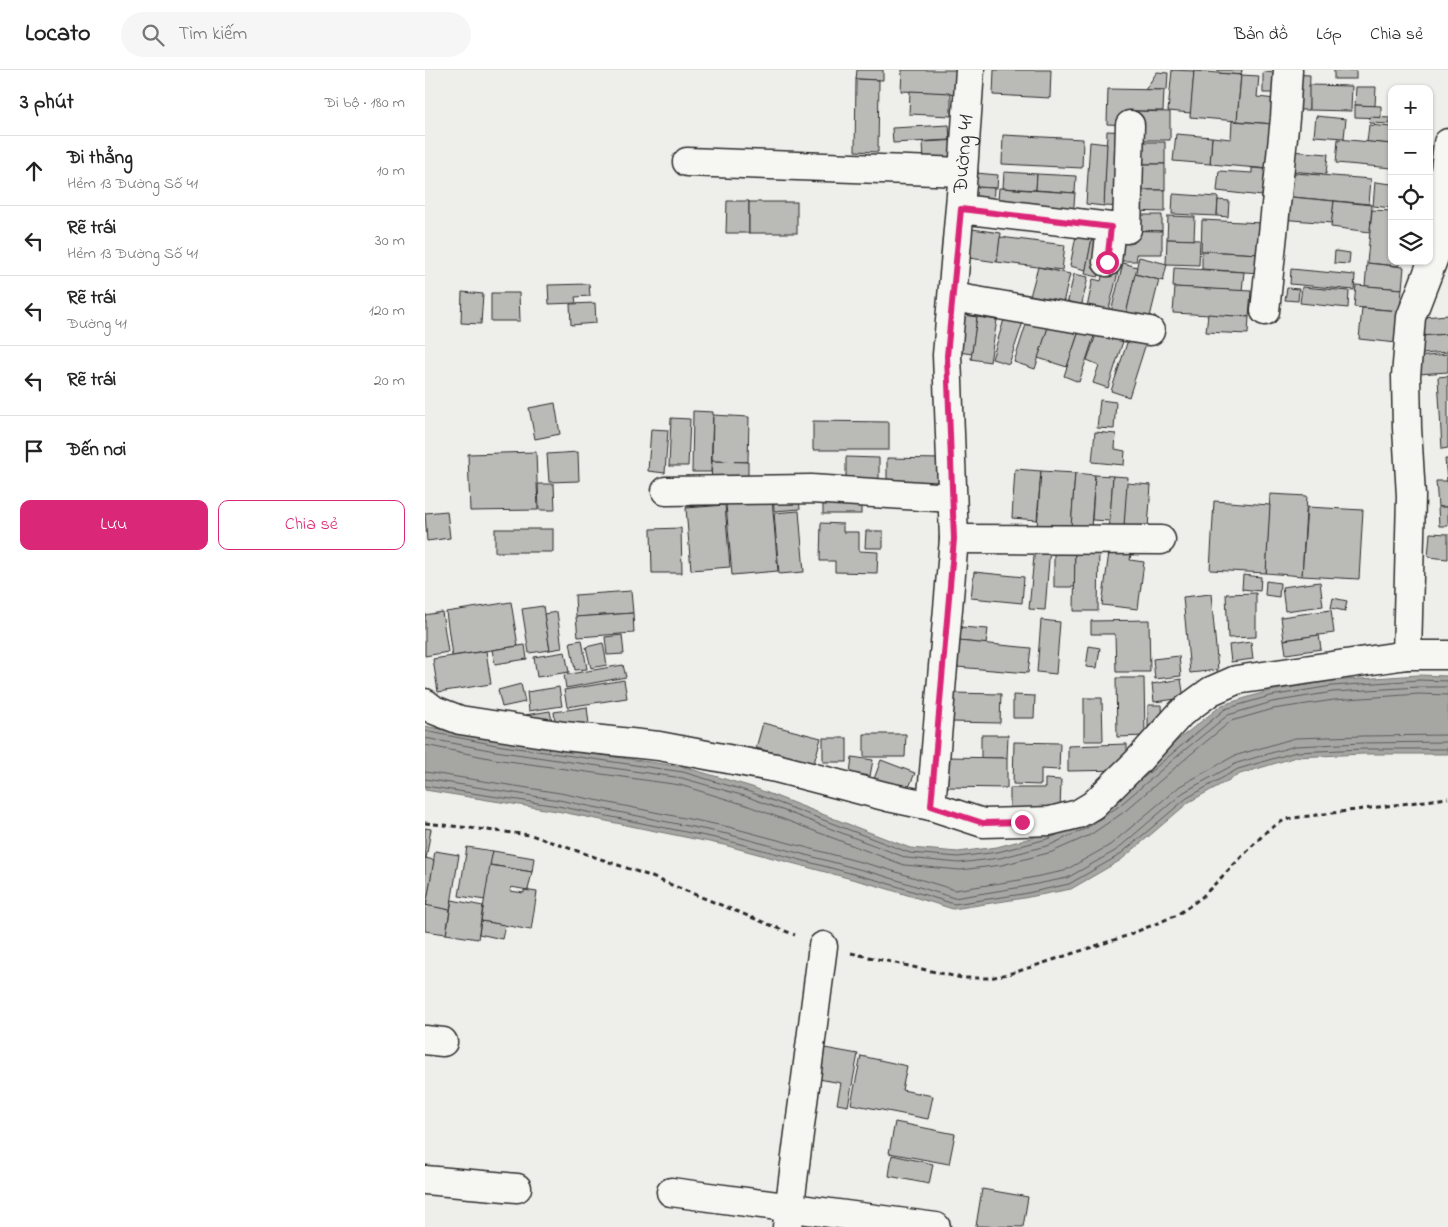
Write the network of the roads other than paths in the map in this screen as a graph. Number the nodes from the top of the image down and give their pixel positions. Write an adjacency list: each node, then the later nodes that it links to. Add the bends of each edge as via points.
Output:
1 (970, 70): 6 (street, Đường 41)
2 (1288, 70): 12 (street)
3 (1130, 125): 8 (street, via 1127,230)
4 (1448, 144): 9 (street)
5 (687, 162): 6 (street)
6 (963, 172): 7 (street, Đường 41)
7 (961, 209): 8 (street); 11 (street, Đường 41)
8 (1111, 227): 10 (street)
9 (1442, 252): 19 (street, via 1411,317 1405,376 1411,496)
10 (1107, 262)
11 (953, 296): 13 (street); 15 (street, Đường 41, via 947,356)
12 (1265, 311)
13 (1150, 331)
14 (666, 491): 15 (street, via 811,489)
15 (952, 498): 16 (street, Đường 41)
16 (954, 539): 17 (street); 21 (street, Đường 41)
17 (1161, 540)
18 (1448, 655): 19 (street)
19 (1407, 656): 21 (street, via 1236,680 1211,690 1181,713 1093,805 1078,814 1050,821 983,823)
20 (425, 703): 21 (street, via 460,720 669,748 776,768)
21 (931, 806)
22 (823, 946): 26 (street)
23 (425, 1180): 24 (street)
24 (517, 1188)
25 (671, 1192): 26 (street)
26 (788, 1217): 27 (street)
27 (936, 1227)

